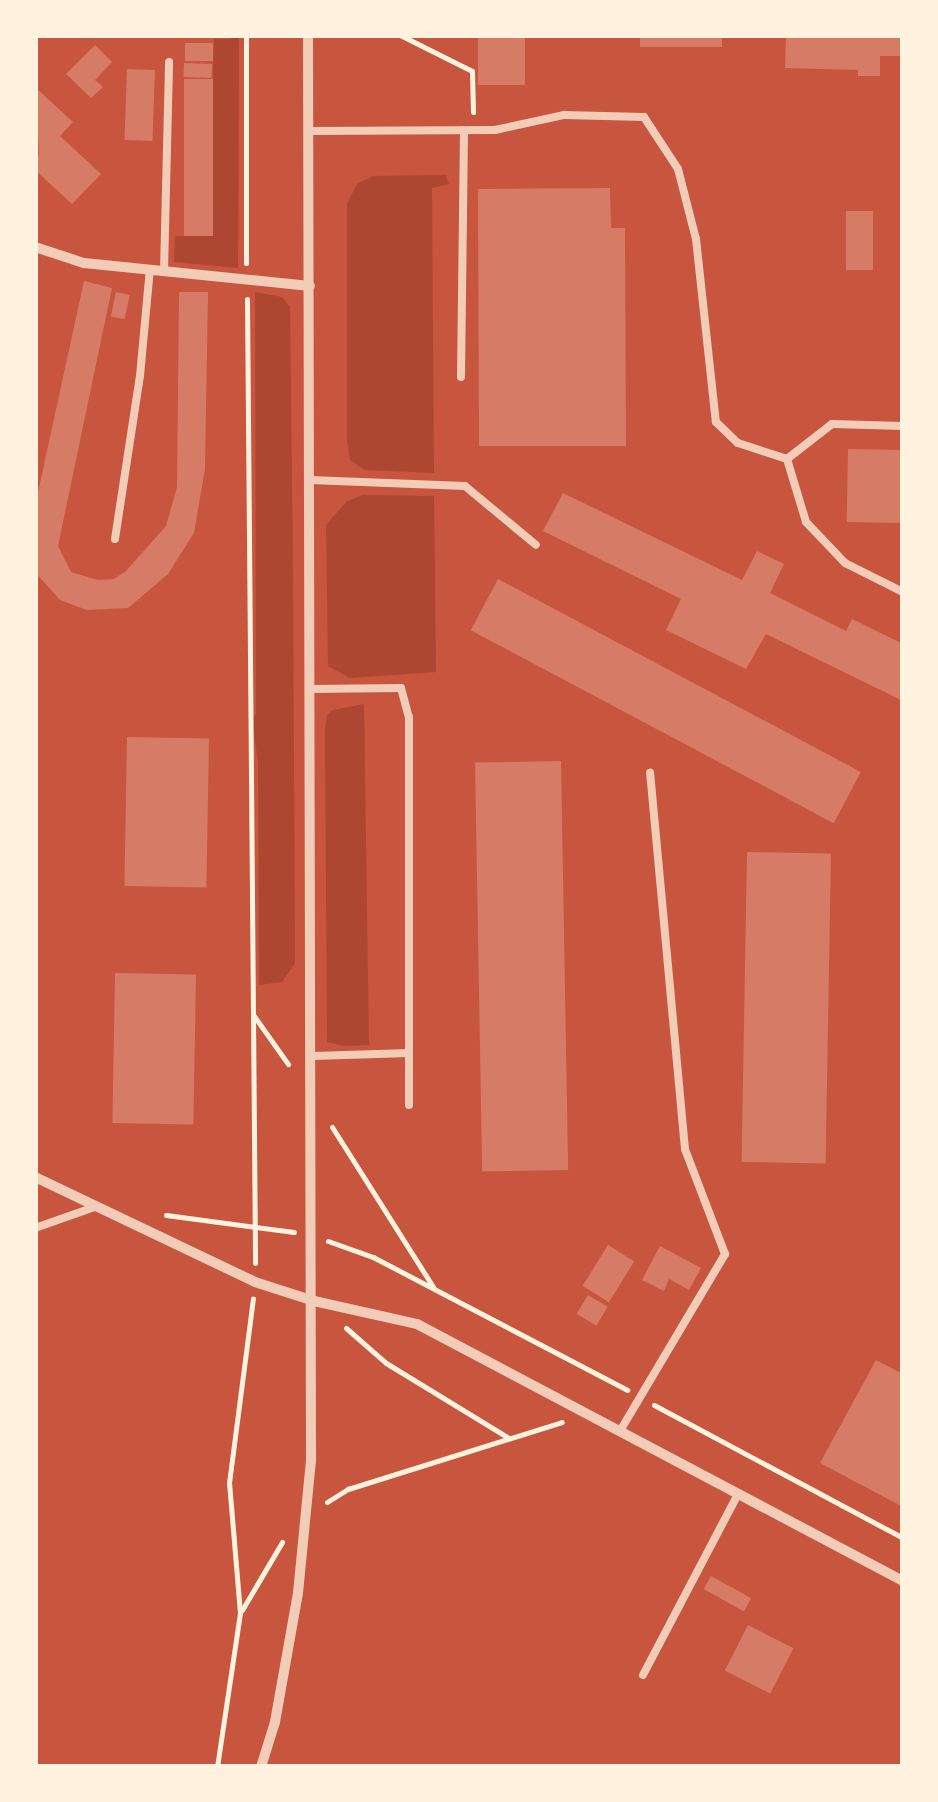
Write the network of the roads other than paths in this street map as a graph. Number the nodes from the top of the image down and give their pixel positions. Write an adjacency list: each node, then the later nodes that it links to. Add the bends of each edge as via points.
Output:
1 (308, 35): 4 (street)
2 (169, 62): 7 (lane)
3 (468, 130): 4 (lane); 9 (lane); 11 (lane, via 564,115 644,117 678,170 696,239 716,422 738,443)
4 (309, 131): 8 (street)
5 (35, 247): 6 (street, via 84,263)
6 (150, 269): 7 (street); 13 (lane)
7 (164, 271): 8 (street)
8 (310, 286): 12 (street)
9 (461, 377)
10 (903, 426): 11 (lane, via 832,424)
11 (788, 459): 15 (lane, via 806,522 845,563)
12 (310, 480): 14 (lane, via 464,486); 16 (street)
13 (114, 539)
14 (536, 545)
15 (903, 592)
16 (310, 689): 18 (lane, via 402,688 406,702); 19 (street)
17 (650, 773): 25 (lane, via 686,1149 725,1254)
18 (409, 1053): 19 (lane); 20 (lane)
19 (313, 1056): 24 (street)
20 (409, 1105)
21 (35, 1177): 22 (street)
22 (95, 1207): 23 (lane); 24 (street, via 255,1282)
23 (35, 1228)
24 (314, 1301): 25 (street, via 417,1324); 29 (street, via 309,1513)
25 (620, 1431): 26 (street)
26 (738, 1494): 27 (street); 28 (lane)
27 (903, 1581)
28 (643, 1676)
29 (261, 1767)

